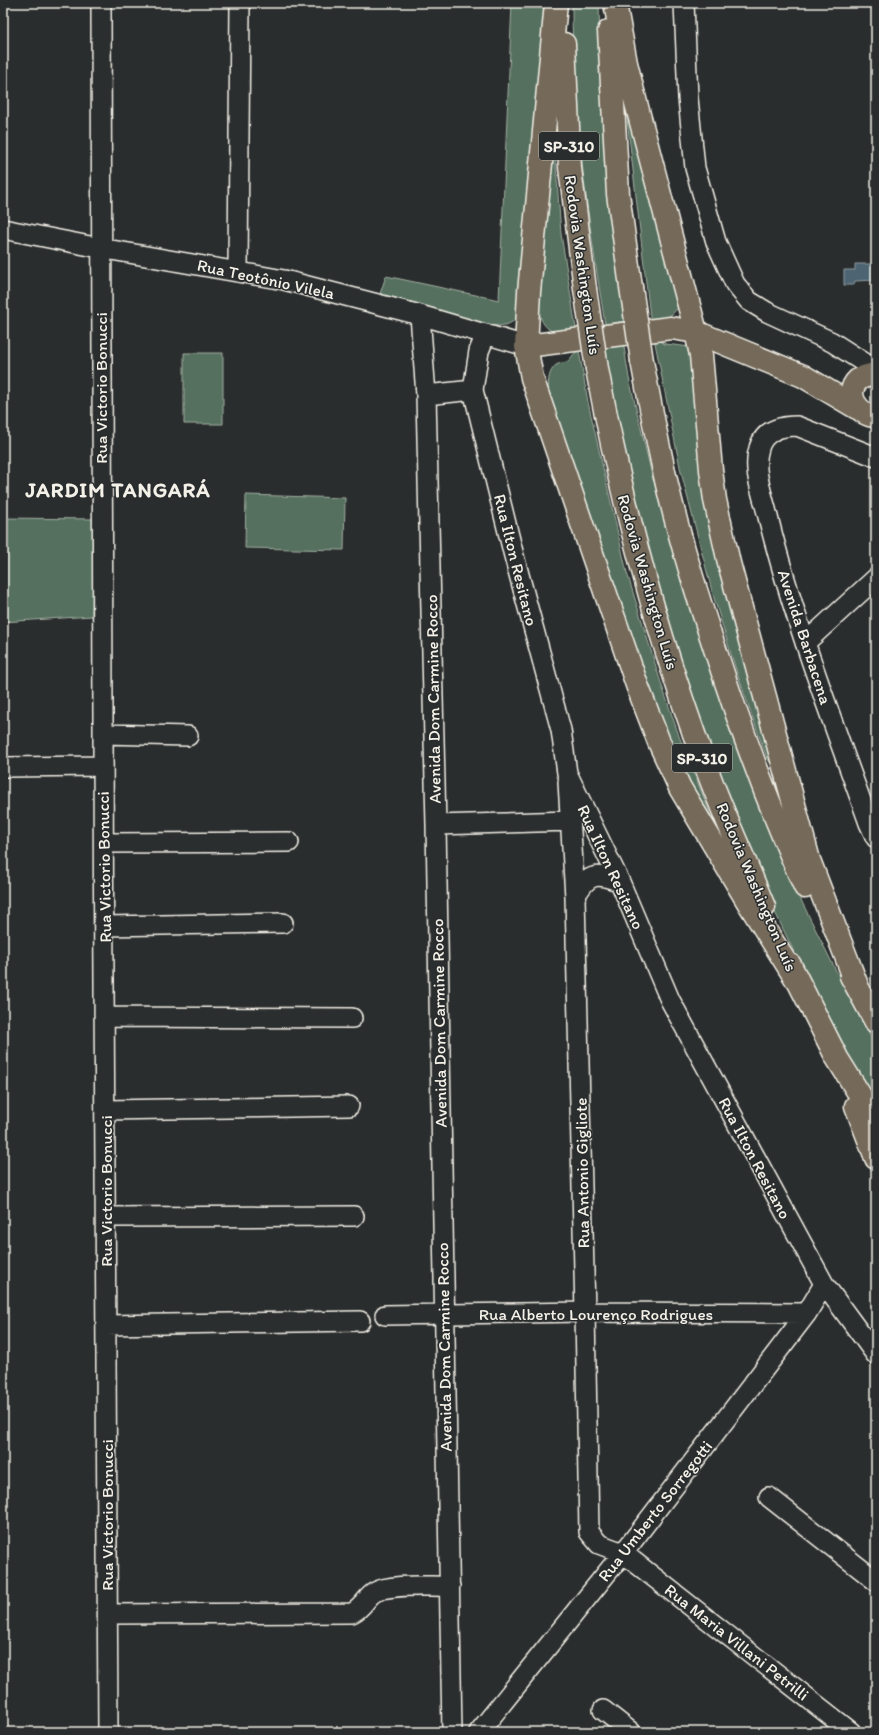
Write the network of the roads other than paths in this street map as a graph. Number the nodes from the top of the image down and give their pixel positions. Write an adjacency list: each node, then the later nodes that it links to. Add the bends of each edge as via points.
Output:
1 (101, 3): 9 (street, Rua Victorio Bonucci)
2 (240, 3): 10 (street)
3 (556, 3): 14 (main road)
4 (564, 3): 37 (main road, Rodovia Washington Luís / SP-310, bridge, via 570,168 585,289 609,436 641,565 706,770)
5 (608, 3): 38 (main road, SP-310, bridge, via 614,141 620,208 642,361 661,457 678,525 698,598 760,780 821,923)
6 (615, 3): 12 (main road, via 626,63)
7 (684, 3): 16 (street, via 688,98 695,168 716,242 735,284 749,301 832,342)
8 (3, 229): 9 (street, Rua Teotônio Vilela)
9 (100, 248): 10 (street, Rua Teotônio Vilela); 23 (street, Rua Victorio Bonucci)
10 (238, 272): 11 (street, Rua Teotônio Vilela, via 284,280)
11 (420, 315): 13 (street, Rua Teotônio Vilela); 18 (street, Avenida Dom Carmine Rocco)
12 (696, 332): 14 (main road, via 671,328); 15 (main road); 38 (main road, via 701,355 715,500 729,563 808,860)
13 (486, 334): 14 (street, Rua Teotônio Vilela); 17 (street, Rua Ilton Resitano, via 479,351)
14 (526, 346): 37 (main road, via 532,378 658,742 680,788)
15 (803, 376): 16 (main road); 19 (main road)
16 (870, 376): 19 (main road, via 853,390 853,399)
17 (474, 390): 18 (street); 27 (street, Rua Ilton Resitano, via 514,556 561,730)
18 (426, 396): 29 (street, Avenida Dom Carmine Rocco)
19 (867, 412)
20 (876, 457): 22 (street, Avenida Barbacena, via 797,426 782,427 768,434 758,449 758,475 773,537)
21 (876, 578): 22 (street)
22 (805, 643): 30 (street, Avenida Barbacena)
23 (104, 734): 24 (street); 25 (street, Rua Victorio Bonucci)
24 (188, 736)
25 (102, 766): 26 (street); 31 (street, Rua Victorio Bonucci)
26 (3, 767)
27 (567, 773): 28 (street, Rua Antonio Gigliote); 33 (street, Rua Ilton Resitano)
28 (570, 821): 29 (street); 34 (street, Rua Antonio Gigliote)
29 (436, 825): 53 (street, Avenida Dom Carmine Rocco)
30 (874, 826)
31 (104, 842): 32 (street); 36 (street, Rua Victorio Bonucci)
32 (289, 842)
33 (620, 882): 34 (street, via 605,876 590,877); 49 (street, Rua Ilton Resitano, via 670,1000)
34 (575, 897): 50 (street, Rua Antonio Gigliote)
35 (283, 923): 36 (street)
36 (105, 926): 39 (street, Rua Victorio Bonucci)
37 (796, 979): 42 (main road, Rodovia Washington Luís / SP-310)
38 (858, 988): 41 (main road, SP-310)
39 (106, 1017): 40 (street); 44 (street, Rua Victorio Bonucci)
40 (352, 1018)
41 (876, 1022)
42 (837, 1058): 45 (main road, Rodovia Washington Luís / SP-310); 46 (main road)
43 (349, 1106): 44 (street)
44 (106, 1110): 48 (street, Rua Victorio Bonucci)
45 (876, 1121)
46 (876, 1158)
47 (354, 1216): 48 (street)
48 (106, 1217): 55 (street, Rua Victorio Bonucci)
49 (824, 1284): 51 (street, Rua Umberto Sorregotti); 56 (street, Rua Ilton Resitano)
50 (585, 1312): 51 (street, Rua Alberto Lourenço Rodrigues); 53 (street, Rua Alberto Lourenço Rodrigues); 58 (street, Rua Antonio Gigliote, via 589,1532 599,1544)
51 (807, 1313): 58 (street, Rua Umberto Sorregotti)
52 (385, 1315): 53 (street, Rua Alberto Lourenço Rodrigues)
53 (443, 1315): 60 (street, Avenida Dom Carmine Rocco)
54 (360, 1321): 55 (street)
55 (106, 1325): 61 (street, Rua Victorio Bonucci)
56 (876, 1355)
57 (769, 1497): 59 (street)
58 (623, 1553): 65 (street, Rua Umberto Sorregotti); 67 (street, Rua Maria Villani Petrilli)
59 (876, 1581)
60 (450, 1586): 61 (street, via 384,1589 374,1592 360,1609 352,1613); 64 (street, Avenida Dom Carmine Rocco)
61 (108, 1614): 63 (street, Rua Victorio Bonucci)
62 (603, 1710): 66 (street)
63 (108, 1732)
64 (452, 1732)
65 (480, 1732)
66 (631, 1732)
67 (851, 1732)

